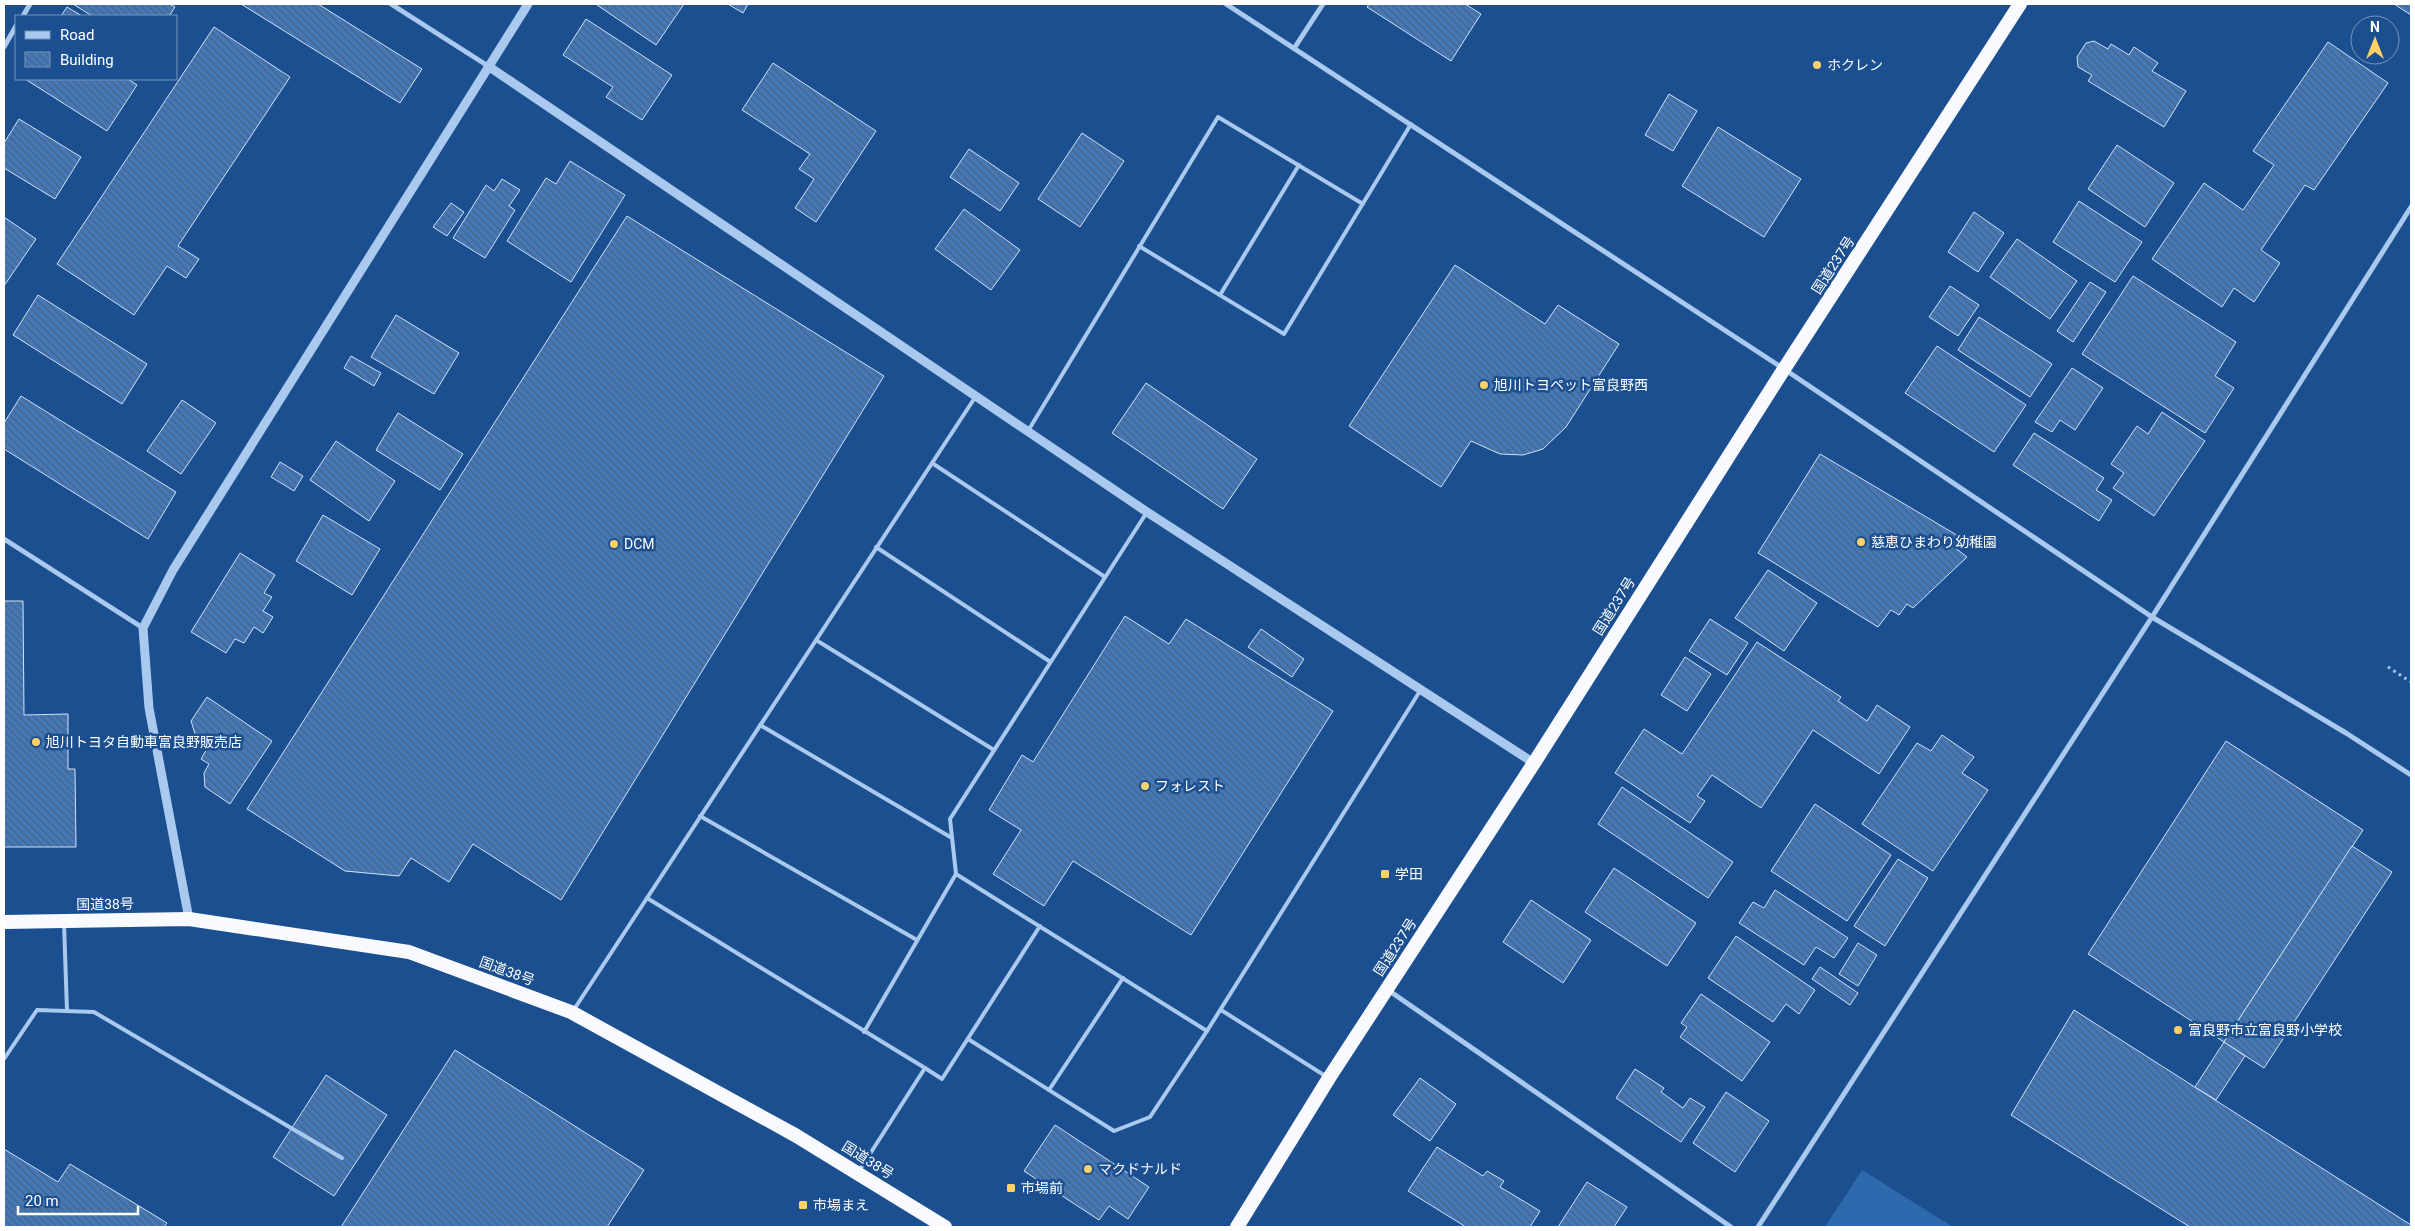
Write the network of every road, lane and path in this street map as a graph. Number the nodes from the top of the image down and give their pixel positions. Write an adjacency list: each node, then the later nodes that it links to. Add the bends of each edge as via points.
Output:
1 (30, 4): 7 (street)
2 (391, 4): 11 (street)
3 (528, 4): 11 (street)
4 (1226, 4): 10 (street)
5 (1322, 4): 10 (street)
6 (2020, 4): 18 (highway, 国道237号)
7 (23, 15)
8 (15, 28): 9 (street)
9 (4, 47)
10 (1295, 47): 12 (street)
11 (488, 66): 19 (street); 27 (street, via 173,570)
12 (1411, 124): 14 (lane); 18 (street)
13 (1298, 165): 14 (lane); 16 (lane, via 1218,117); 17 (lane)
14 (1363, 204): 17 (lane, via 1284,334)
15 (2411, 207): 26 (street)
16 (1139, 246): 17 (lane); 20 (lane)
17 (1220, 295)
18 (1784, 369): 26 (street); 35 (highway, 国道237号)
19 (976, 396): 20 (street); 21 (lane)
20 (1028, 431): 22 (street)
21 (932, 463): 24 (lane); 25 (lane)
22 (1147, 512): 25 (lane); 32 (street)
23 (4, 539): 27 (street)
24 (876, 547): 28 (lane); 29 (lane)
25 (1105, 577): 29 (lane)
26 (2152, 617): 36 (street); 63 (street)
27 (143, 628): 41 (street, via 148,708)
28 (816, 640): 33 (lane); 34 (lane)
29 (1049, 661): 34 (lane)
30 (2388, 667): 31 (path)
31 (2411, 682)
32 (1421, 689): 35 (street); 48 (lane)
33 (760, 725): 37 (lane); 38 (lane)
34 (994, 750): 38 (lane, via 950,819)
35 (1534, 763): 47 (highway, 国道237号)
36 (2411, 775)
37 (700, 816): 40 (lane); 45 (lane)
38 (952, 838): 39 (lane)
39 (956, 874): 44 (lane); 45 (lane)
40 (647, 898): 50 (lane); 52 (lane)
41 (189, 919): 42 (highway, 国道38号); 50 (highway, 国道38号, via 409,952)
42 (64, 921): 43 (highway, 国道38号); 49 (lane)
43 (4, 922)
44 (1040, 926): 46 (lane); 53 (lane)
45 (917, 940): 52 (lane)
46 (1123, 978): 51 (lane); 57 (lane)
47 (1387, 990): 56 (highway, 国道237号); 62 (street)
48 (1221, 1010): 51 (lane); 56 (lane)
49 (67, 1011): 54 (lane, via 38,1010); 58 (lane, via 94,1012)
50 (571, 1012): 59 (highway, 国道38号, via 795,1134)
51 (1208, 1031): 57 (lane, via 1150,1116 1114,1130)
52 (864, 1032): 55 (lane)
53 (968, 1039): 55 (lane, via 942,1079); 57 (lane)
54 (4, 1059)
55 (925, 1068): 59 (lane)
56 (1329, 1078): 61 (highway, 国道237号)
57 (1049, 1090)
58 (342, 1158)
59 (858, 1173): 60 (highway, 国道38号)
60 (945, 1227)
61 (1237, 1227)
62 (1731, 1227)
63 (1758, 1227)

